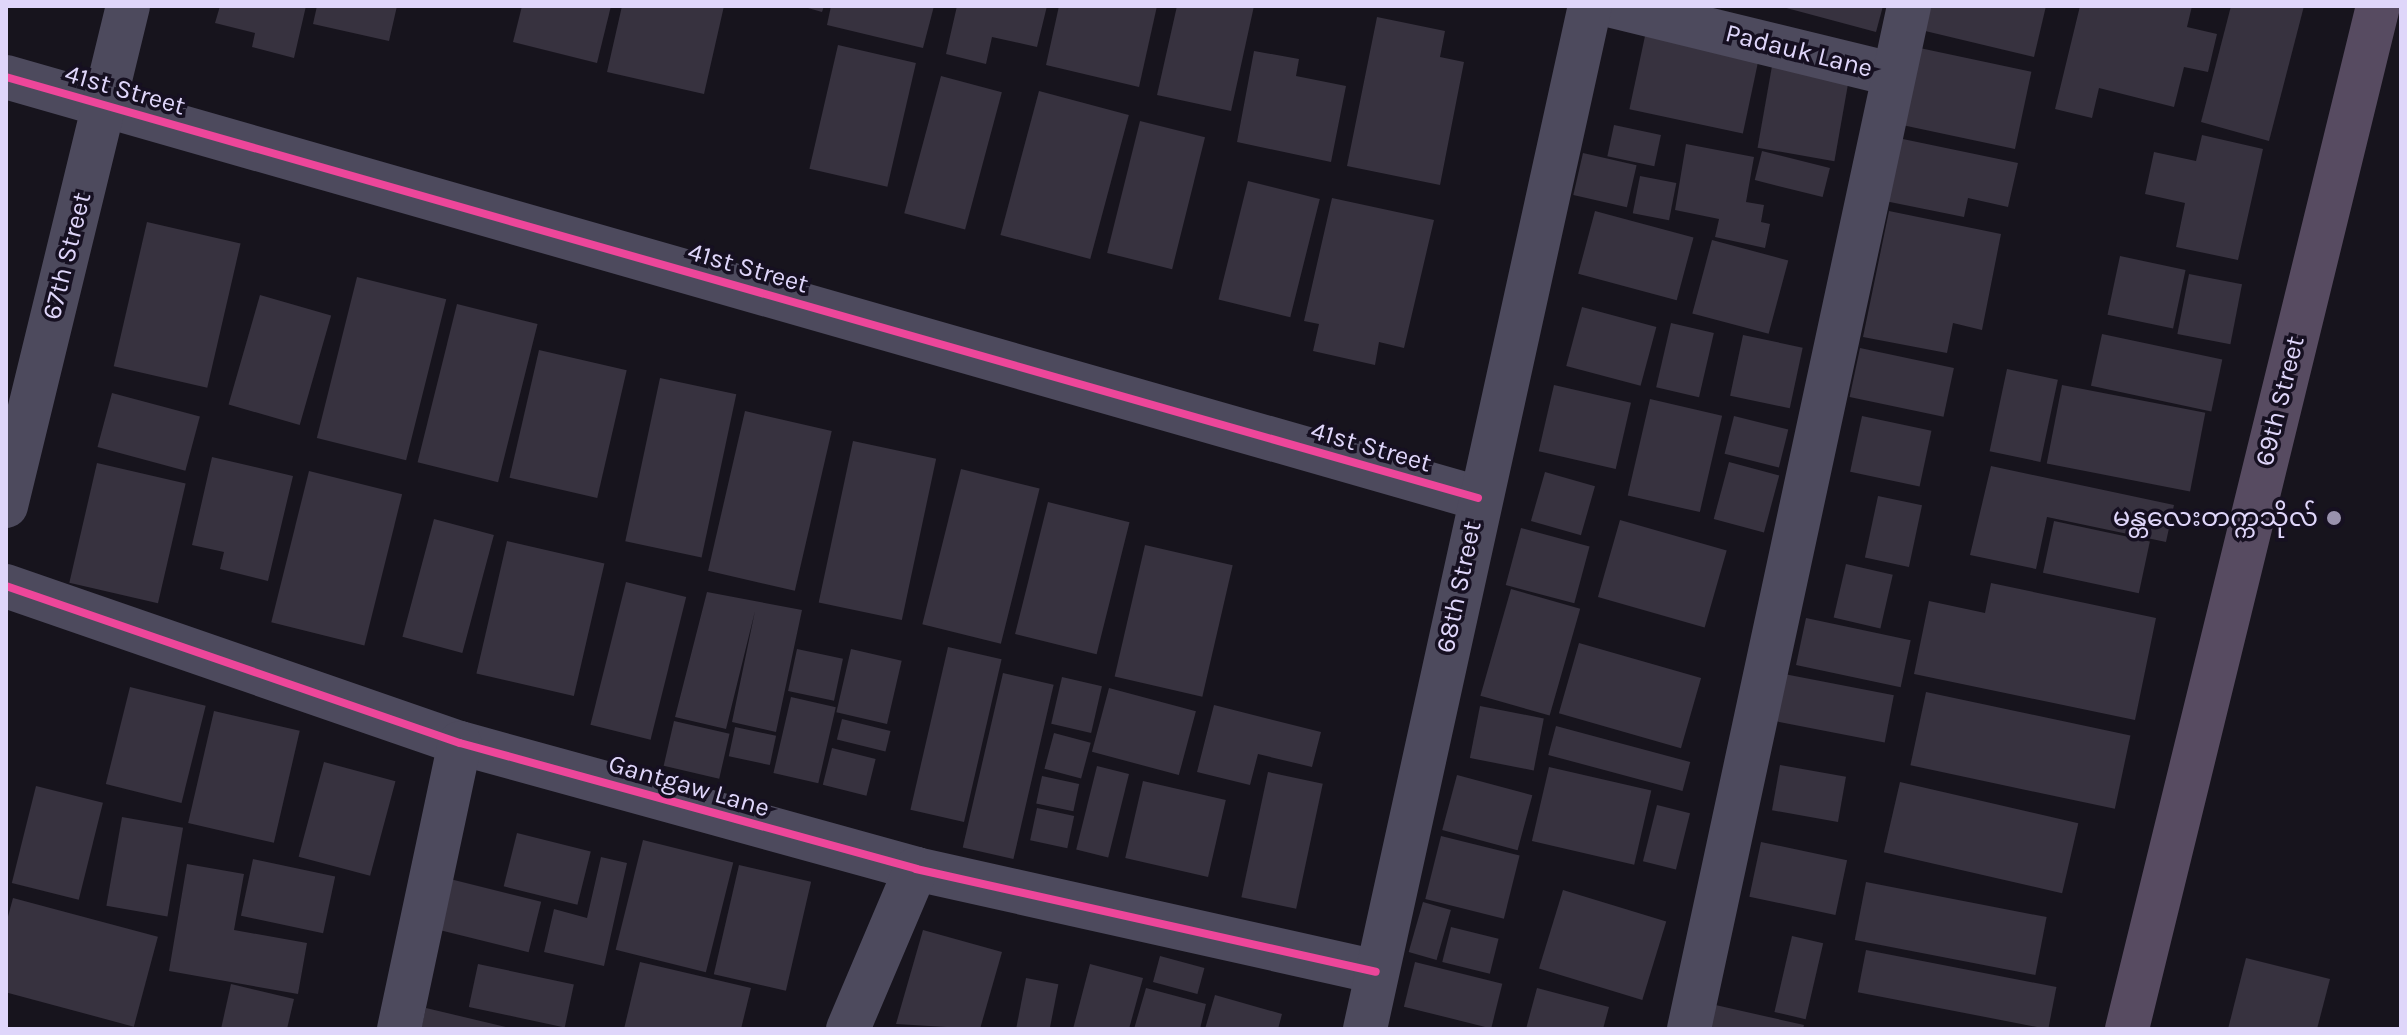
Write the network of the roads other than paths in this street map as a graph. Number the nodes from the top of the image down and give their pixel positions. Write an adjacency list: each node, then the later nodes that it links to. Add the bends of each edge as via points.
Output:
1 (128, 6): 8 (street, 67th Street)
2 (1590, 6): 9 (street, 68th Street)
3 (1612, 6): 6 (street, Padauk Lane)
4 (1909, 6): 6 (street)
5 (2378, 6): 19 (main road, 69th Street)
6 (1892, 74): 18 (street)
7 (6, 77): 8 (street, 41st Street)
8 (104, 105): 9 (street, 41st Street); 10 (street, 67th Street)
9 (1478, 498): 14 (street, 68th Street)
10 (6, 506)
11 (6, 586): 12 (street, Gantgaw Lane)
12 (460, 743): 13 (street, Gantgaw Lane); 15 (street)
13 (916, 869): 14 (street, Gantgaw Lane); 16 (street)
14 (1376, 972): 17 (street, 68th Street)
15 (399, 1029)
16 (848, 1029)
17 (1365, 1029)
18 (1689, 1029)
19 (2127, 1029)

